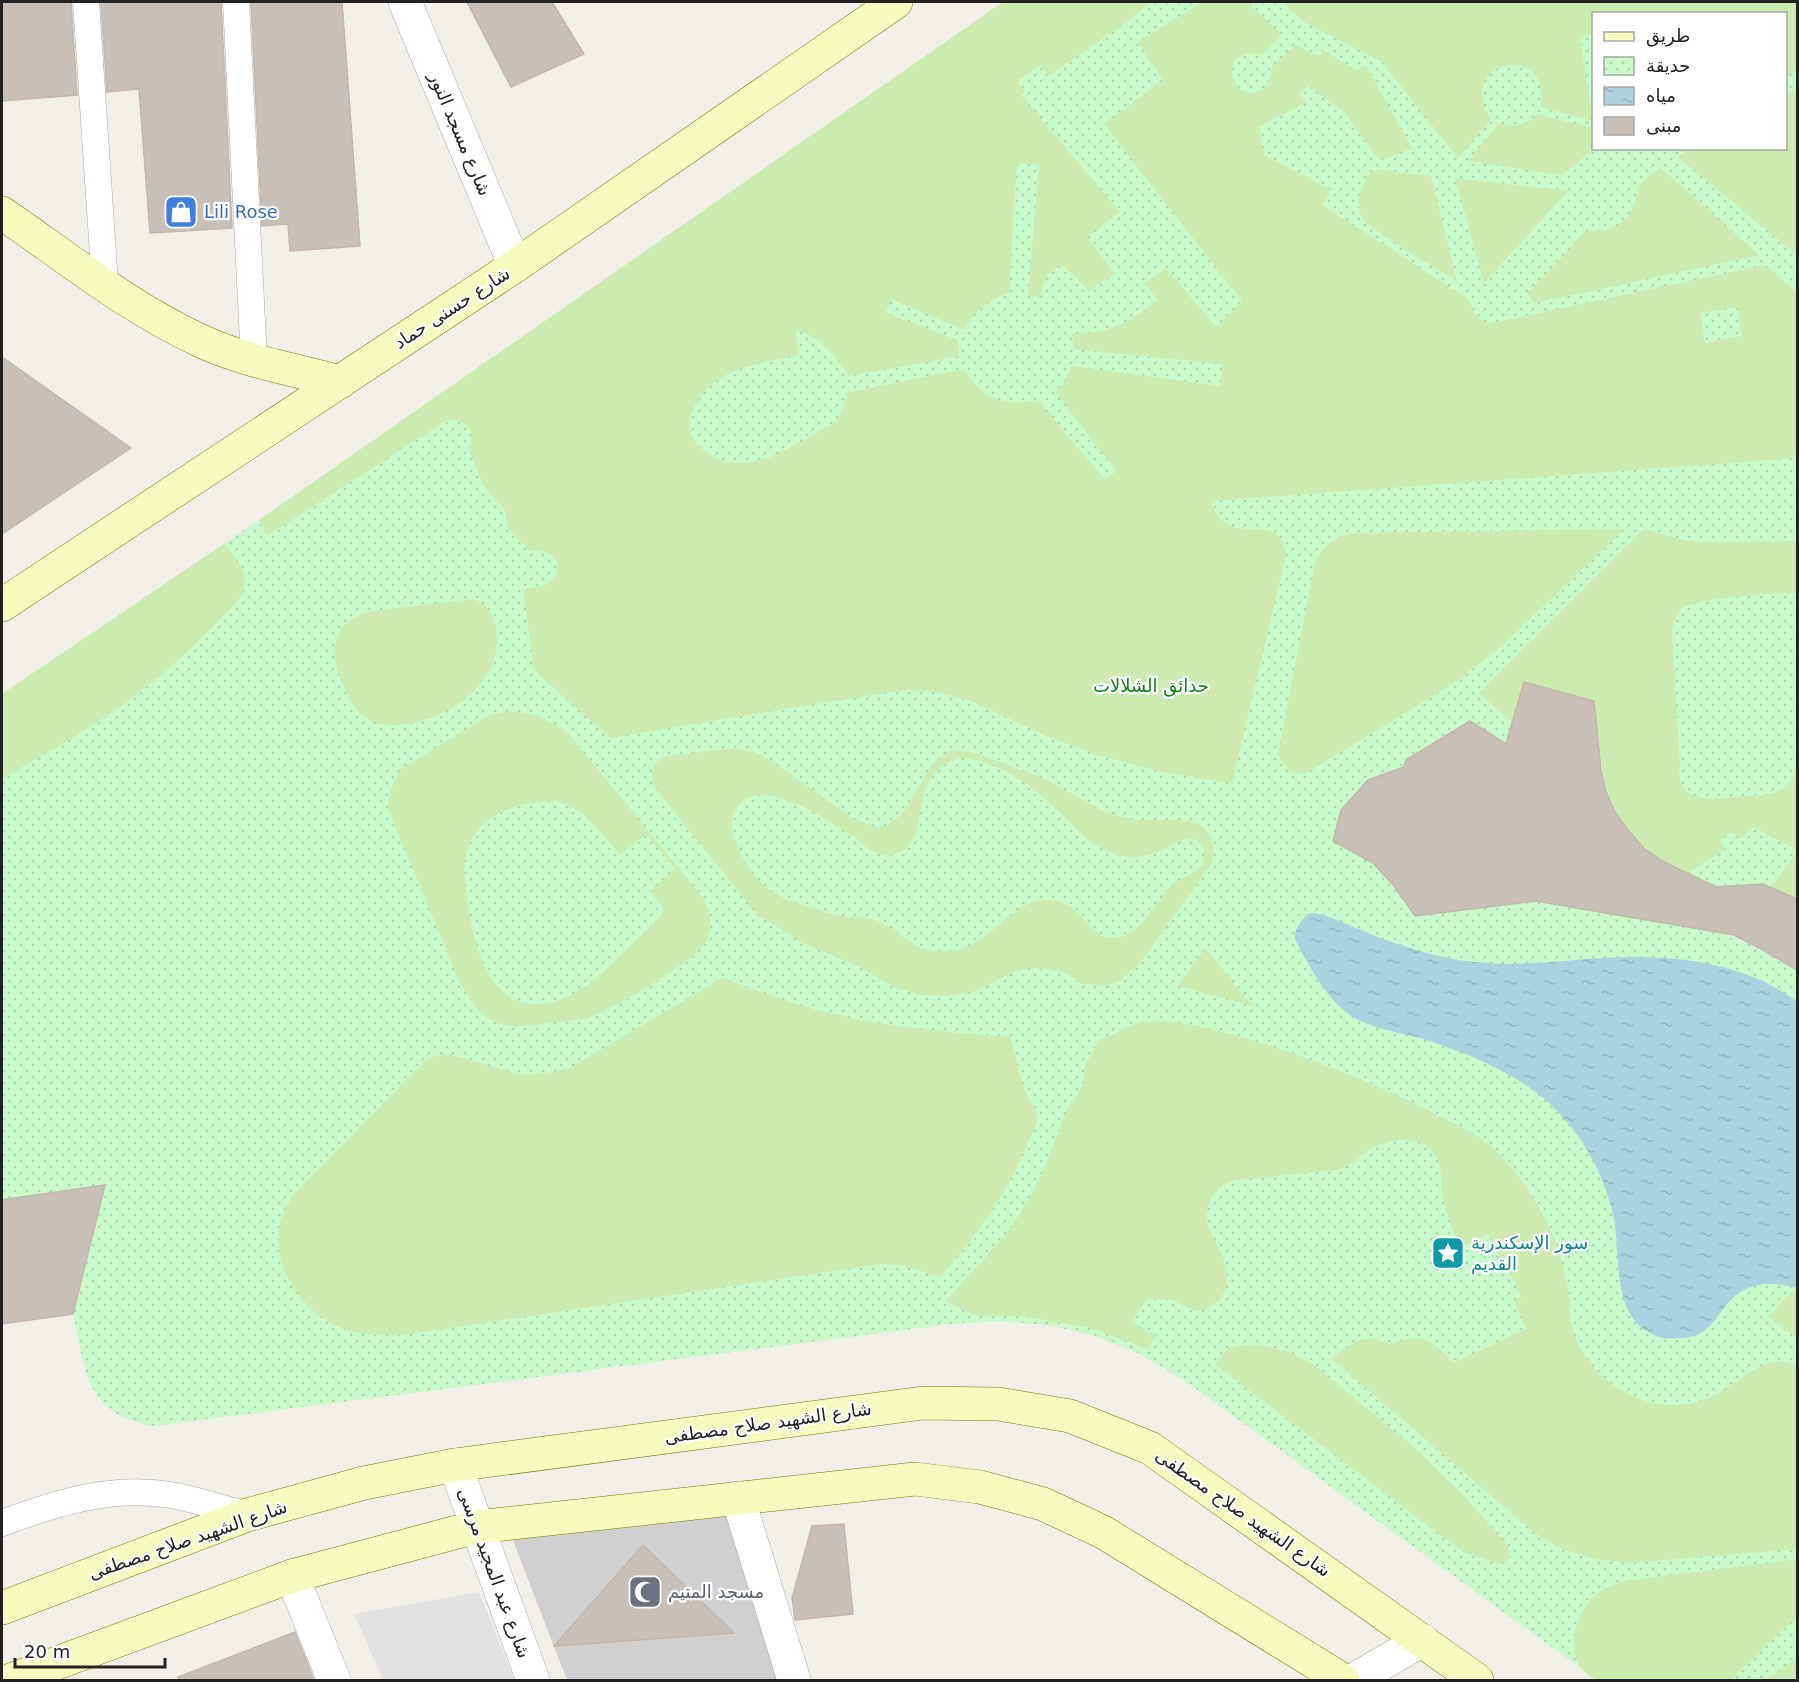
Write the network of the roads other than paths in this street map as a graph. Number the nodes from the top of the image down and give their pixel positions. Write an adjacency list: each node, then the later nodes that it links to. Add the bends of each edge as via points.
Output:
1 (86, 2): 7 (lane)
2 (236, 2): 8 (lane)
3 (405, 2): 6 (street, شارع مسجد النور)
4 (896, 2): 6 (main road, شارع حسنى حماد)
5 (2, 213): 7 (main road)
6 (515, 266): 9 (main road, شارع حسنى حماد)
7 (105, 284): 8 (main road, via 181,331)
8 (254, 360): 9 (main road)
9 (340, 382): 10 (main road, شارع حسنى حماد)
10 (2, 604)
11 (454, 1465): 13 (main road, شارع الشهيد صلاح مصطفى, via 364,1483); 15 (street, شارع عبد المجيد مرسى); 18 (main road, شارع الشهيد صلاح مصطفى, via 923,1403 998,1404 1070,1416 1150,1448)
12 (738, 1498): 15 (main road); 22 (street); 23 (main road, via 915,1479 980,1487 1043,1504 1102,1532)
13 (247, 1515): 14 (lane, via 170,1495 126,1492 82,1497); 17 (main road, شارع الشهيد صلاح مصطفى)
14 (2, 1523)
15 (476, 1527): 16 (main road); 21 (street, شارع عبد المجيد مرسى)
16 (292, 1576): 19 (main road); 20 (street)
17 (2, 1608)
18 (1422, 1640): 24 (street); 25 (main road, شارع الشهيد صلاح مصطفى)
19 (11, 1680)
20 (334, 1680)
21 (533, 1680)
22 (794, 1680)
23 (1343, 1680)
24 (1354, 1680)
25 (1477, 1680)

